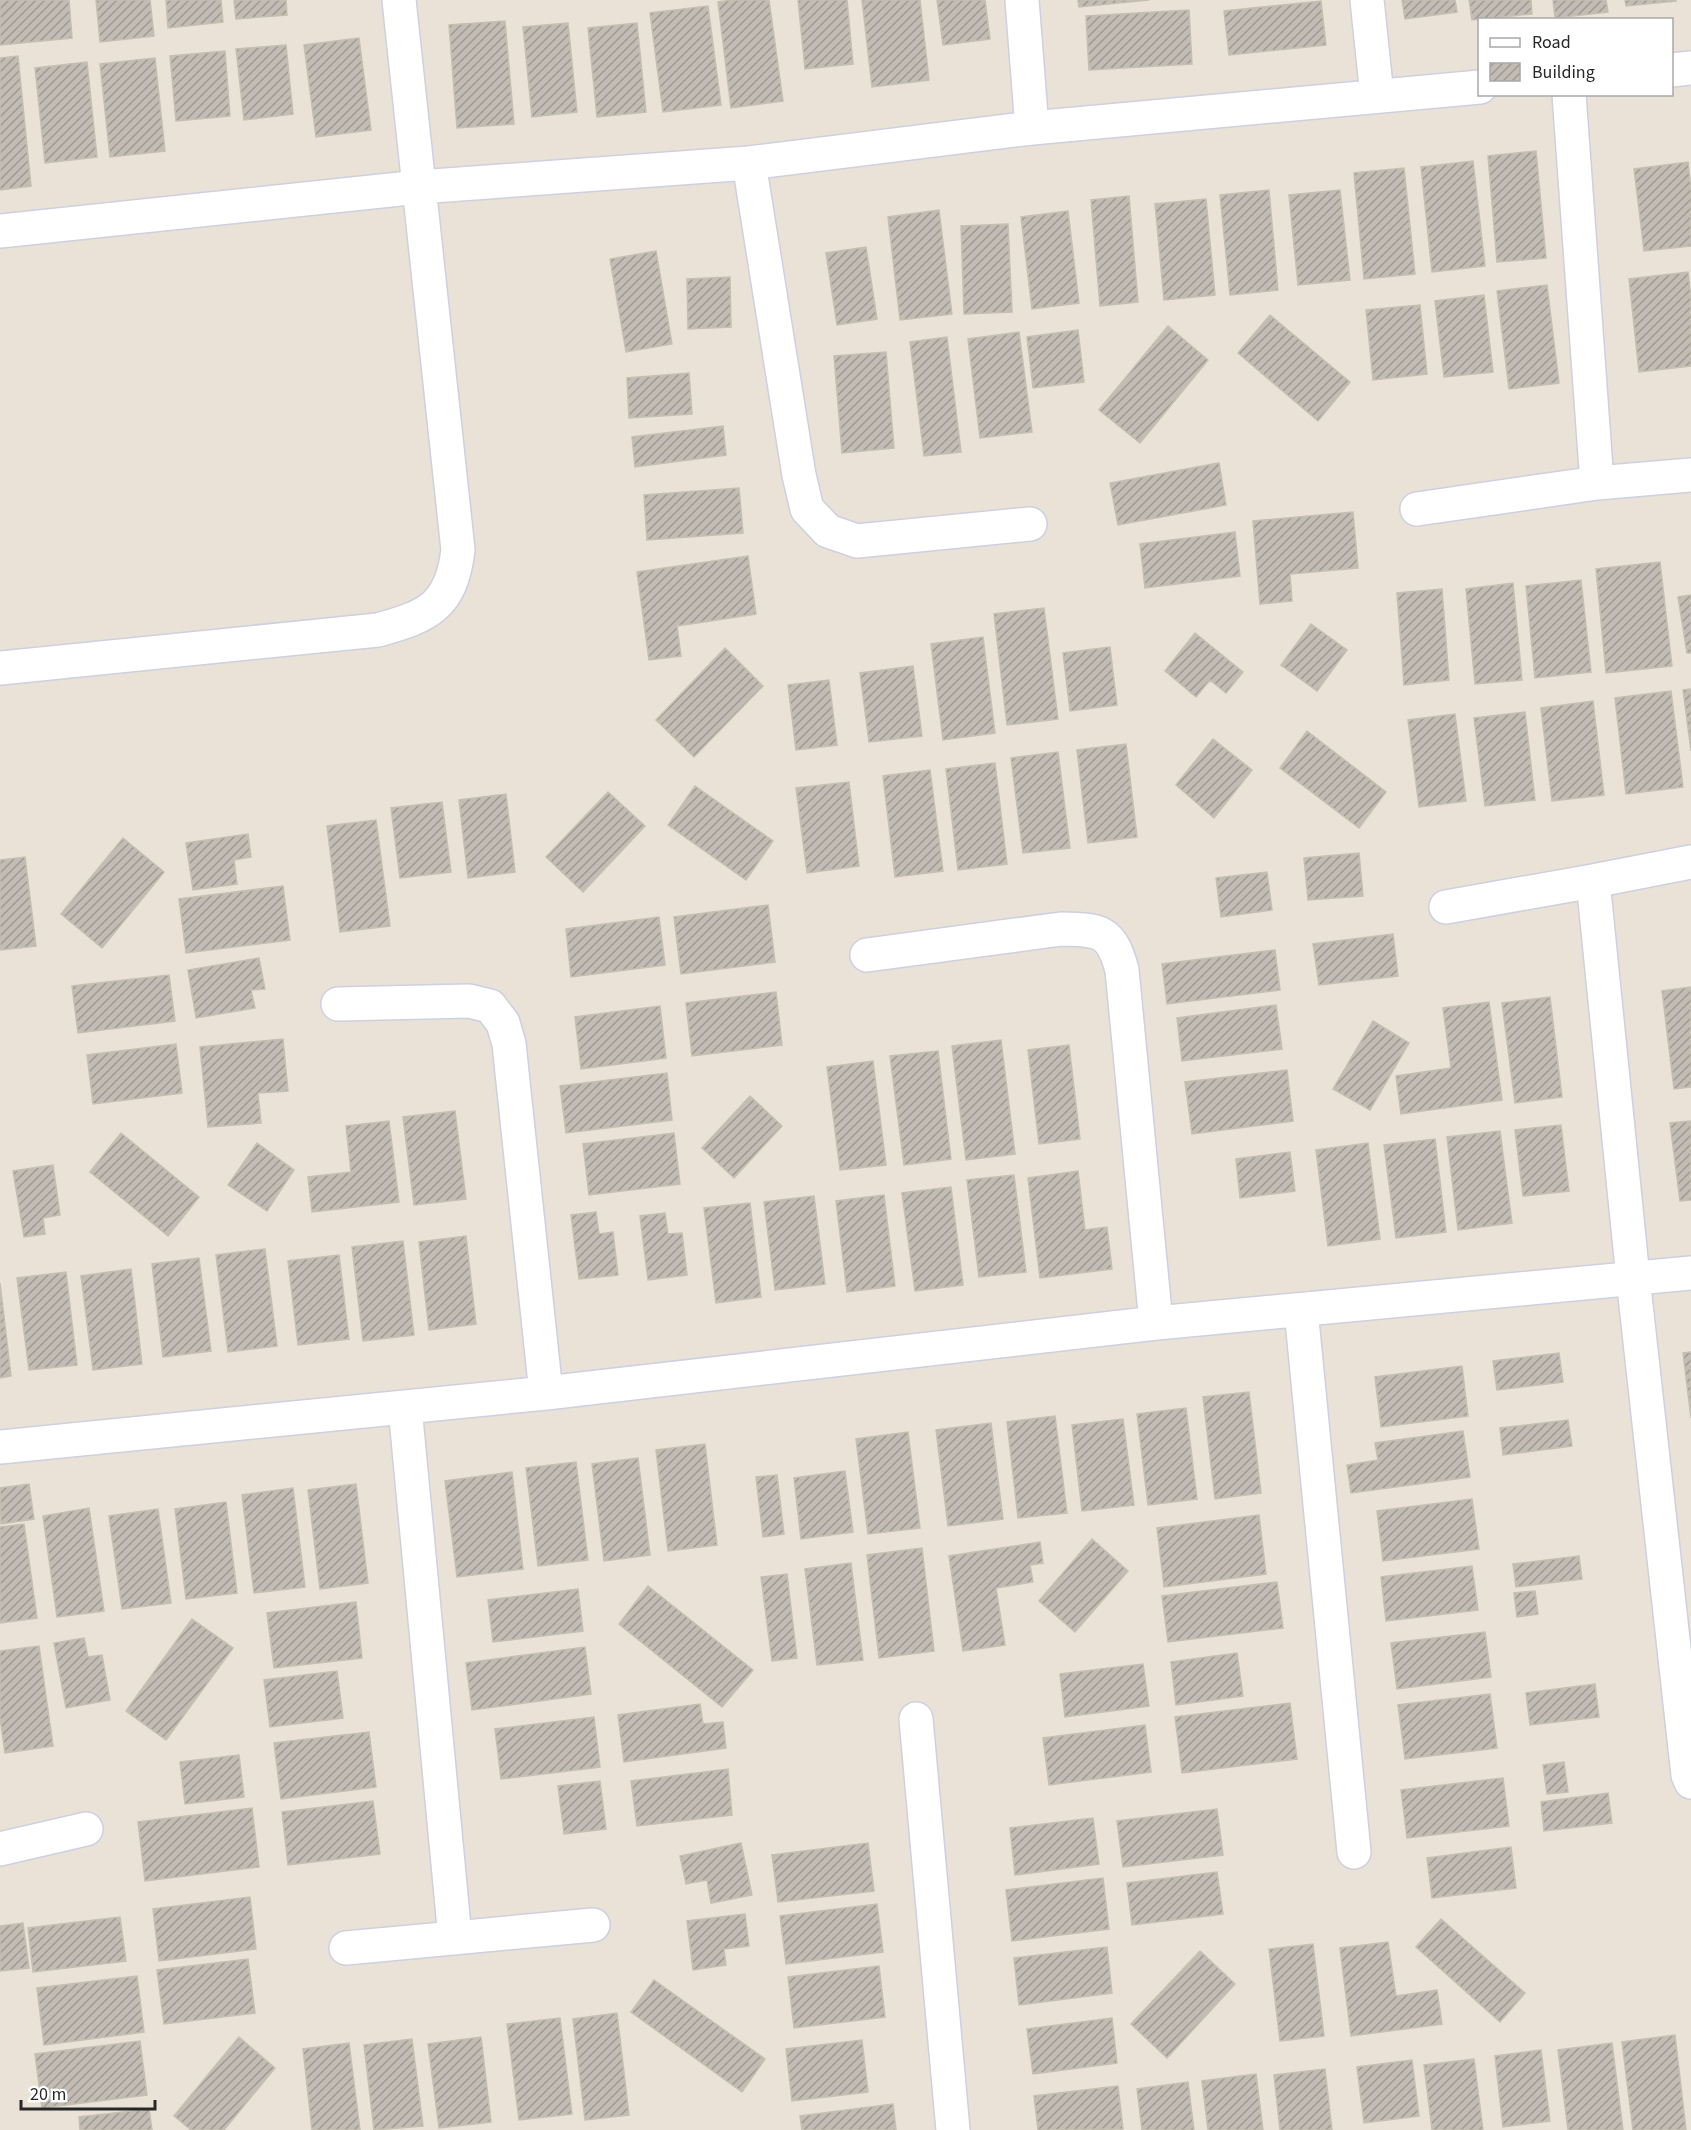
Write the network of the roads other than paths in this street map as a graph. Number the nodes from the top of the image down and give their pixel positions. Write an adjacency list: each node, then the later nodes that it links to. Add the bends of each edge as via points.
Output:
1 (399, 0): 11 (street)
2 (1022, 0): 9 (street)
3 (1367, 0): 7 (street)
4 (1691, 68): 5 (street)
5 (1673, 69)
6 (1478, 87): 7 (street)
7 (1377, 96): 9 (street)
8 (1569, 96): 14 (street)
9 (1032, 128): 10 (street)
10 (748, 163): 11 (street); 16 (street, via 807,509 828,531 857,541)
11 (419, 187): 12 (street); 17 (street, via 458,550 456,572 448,590 430,612 378,630)
12 (0, 231)
13 (1691, 475): 14 (street)
14 (1597, 483): 15 (street)
15 (1417, 509)
16 (1030, 524)
17 (0, 668)
18 (1691, 862): 19 (street)
19 (1593, 881): 20 (street); 24 (street)
20 (1446, 907)
21 (867, 955): 26 (street, via 1061,929 1104,934 1116,948 1122,970)
22 (338, 1004): 27 (street, via 470,1001 490,1006 503,1023 509,1044)
23 (1691, 1273): 24 (street)
24 (1633, 1278): 25 (street); 31 (street)
25 (1301, 1311): 26 (street); 34 (street)
26 (1156, 1323): 27 (street)
27 (546, 1393): 28 (street)
28 (405, 1407): 29 (street); 36 (street)
29 (0, 1447)
30 (916, 1719): 38 (street)
31 (1691, 1782)
32 (86, 1829): 33 (street)
33 (0, 1849)
34 (1354, 1852)
35 (593, 1925): 36 (street)
36 (455, 1938): 37 (street)
37 (346, 1948)
38 (953, 2130)

